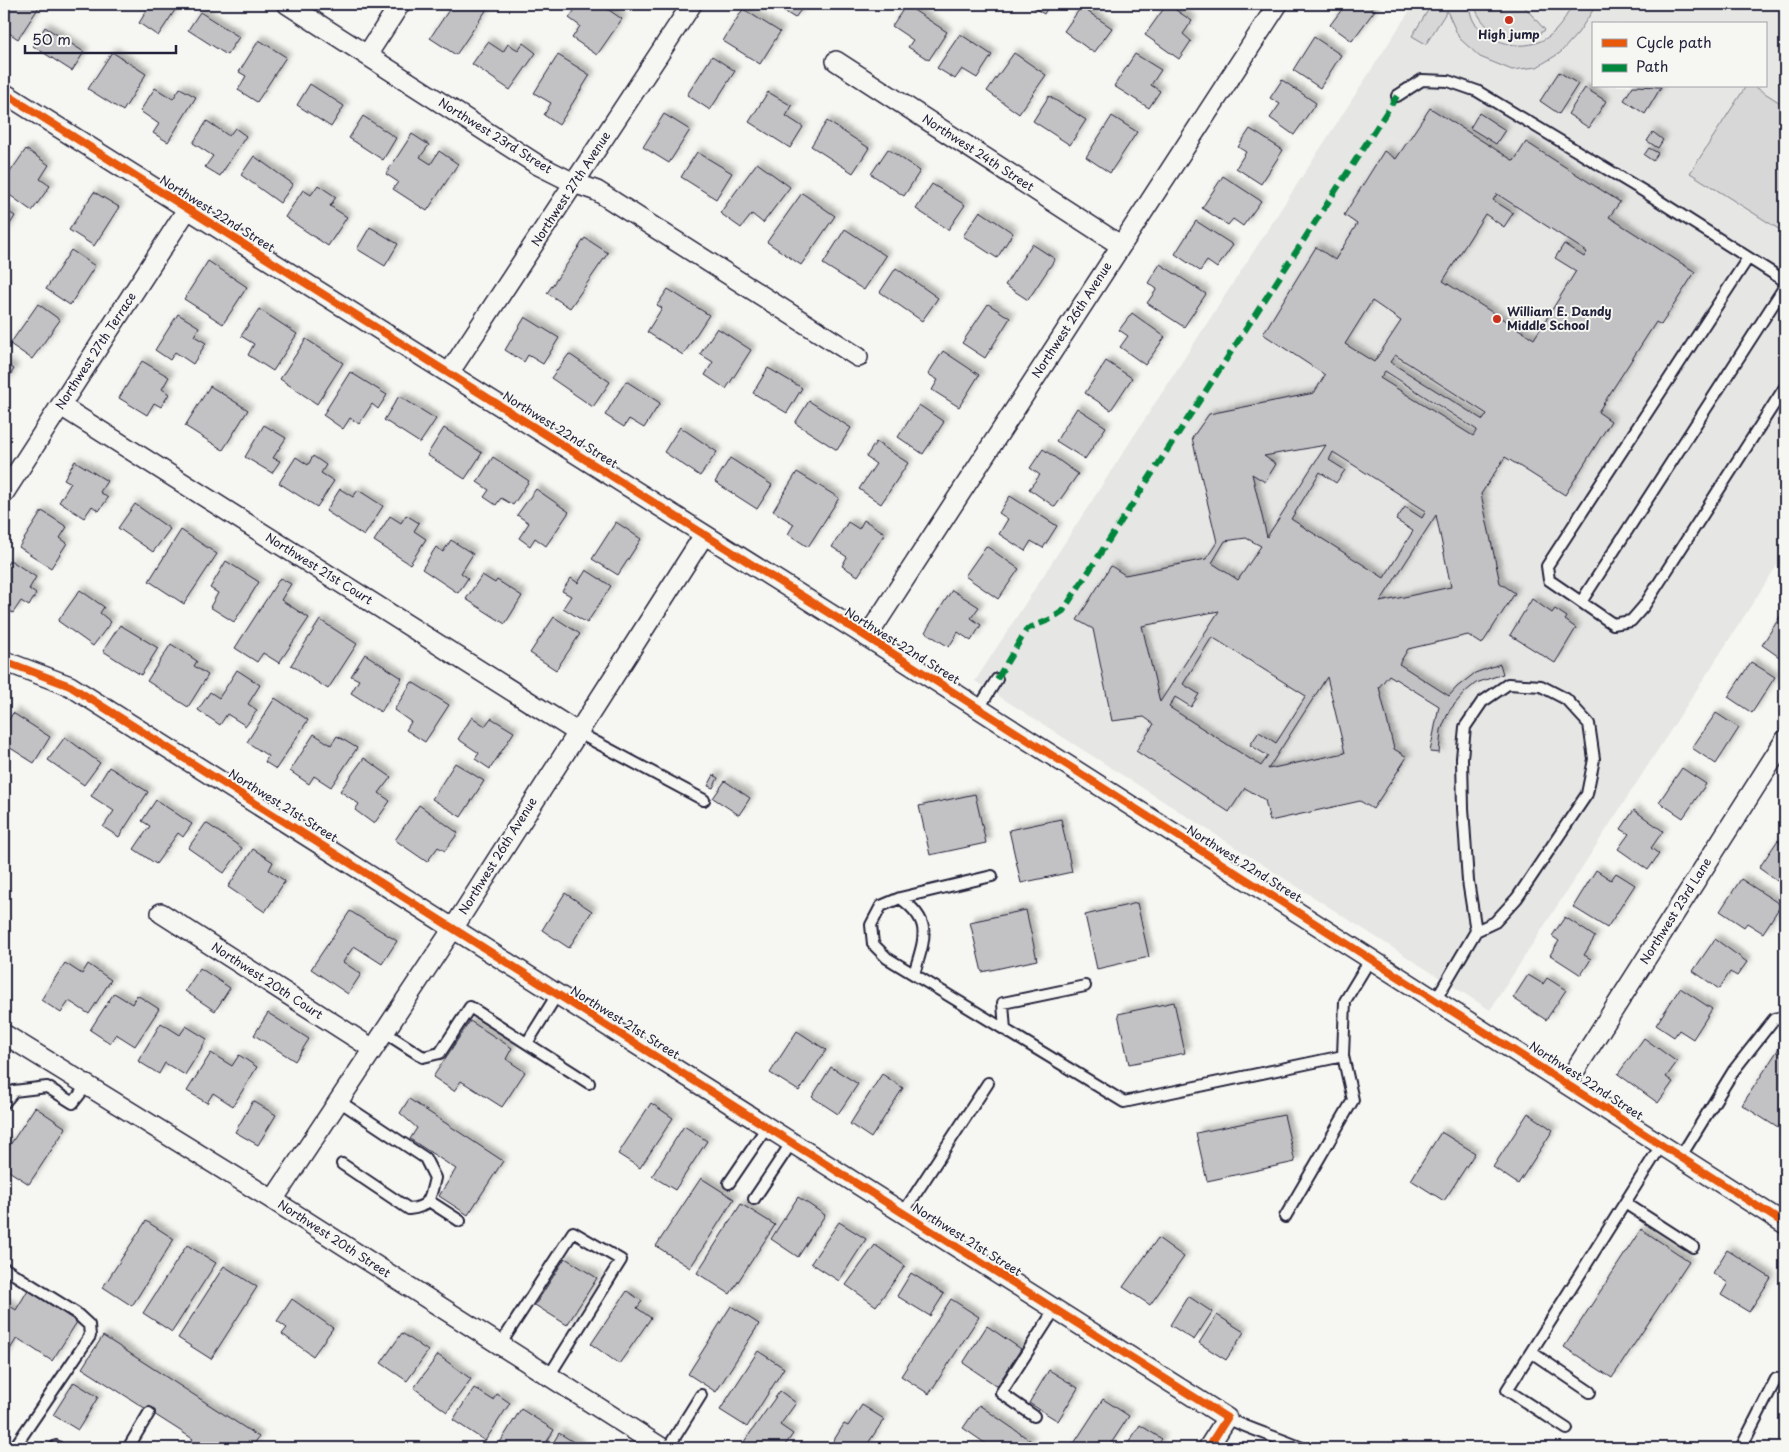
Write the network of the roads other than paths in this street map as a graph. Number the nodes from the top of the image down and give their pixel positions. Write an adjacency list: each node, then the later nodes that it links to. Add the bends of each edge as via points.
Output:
1 (287, 4): 5 (street, Northwest 23rd Street)
2 (400, 4): 5 (street)
3 (692, 4): 9 (street, Northwest 27th Avenue)
4 (1278, 4): 11 (street, Northwest 26th Avenue)
5 (367, 55): 9 (street, Northwest 23rd Street, via 538,165)
6 (836, 61): 11 (street, Northwest 24th Street)
7 (1397, 96): 12 (lane, via 1422,80 1448,81 1477,91)
8 (7, 101): 10 (street, Northwest 22nd Street)
9 (574, 183): 15 (street, Northwest 23rd Street, via 597,191); 16 (street, Northwest 27th Avenue)
10 (188, 208): 16 (street, Northwest 22nd Street); 18 (street, Northwest 27th Terrace)
11 (1120, 245): 22 (street, Northwest 26th Avenue)
12 (1748, 258): 13 (lane); 21 (lane, via 1547,566 1550,580)
13 (1785, 281)
14 (1785, 286): 21 (lane)
15 (858, 357)
16 (449, 373): 20 (street, Northwest 22nd Street)
17 (1785, 387): 21 (lane, via 1644,606 1631,621 1613,624)
18 (61, 406): 19 (street, Northwest 27th Terrace); 26 (street, Northwest 21st Court)
19 (4, 493)
20 (704, 535): 22 (street, Northwest 22nd Street); 26 (street, Northwest 26th Avenue)
21 (1582, 602)
22 (866, 637): 25 (street, Northwest 22nd Street)
23 (4, 661): 32 (street, Northwest 21st Street, via 70,686)
24 (997, 679): 25 (lane)
25 (979, 708): 34 (street, Northwest 22nd Street)
26 (576, 732): 28 (lane); 32 (street, Northwest 26th Avenue)
27 (1785, 740): 48 (street, Northwest 23rd Lane)
28 (704, 800)
29 (992, 876): 30 (lane)
30 (900, 898): 35 (lane, via 916,909 924,924 922,948); 35 (lane, via 881,906 872,926 873,944 887,958)
31 (161, 913): 44 (street, Northwest 20th Court)
32 (454, 927): 37 (street, Northwest 21st Street); 41 (street, Northwest 26th Avenue)
33 (1476, 931): 33 (lane, via 1495,922 1517,898 1587,794 1594,759 1589,724 1566,699 1540,686 1508,684 1482,702 1465,727 1463,808 1468,881); 38 (lane)
34 (1371, 958): 38 (street, Northwest 22nd Street); 45 (lane, via 1345,1001)
35 (914, 974): 40 (lane)
36 (1085, 986): 40 (lane, via 1003,1003)
37 (558, 993): 43 (lane); 52 (street, Northwest 21st Street)
38 (1436, 999): 48 (street, Northwest 22nd Street)
39 (1785, 1017): 55 (lane, via 1774,1019 1734,1070)
40 (1005, 1030): 45 (lane, via 1124,1102)
41 (384, 1032): 43 (lane, via 423,1057 440,1053 470,1006); 44 (street, Northwest 26th Avenue)
42 (6, 1039): 49 (street, Northwest 20th Street)
43 (527, 1043): 46 (lane)
44 (373, 1049): 50 (street, Northwest 26th Avenue)
45 (1343, 1056): 63 (lane, via 1354,1100)
46 (589, 1083)
47 (988, 1083): 62 (lane)
48 (1567, 1083): 54 (street, Northwest 22nd Street)
49 (87, 1085): 51 (lane, via 73,1103 47,1087 14,1091); 59 (street, Northwest 20th Street)
50 (339, 1101): 59 (street, Northwest 26th Avenue); 60 (lane, via 425,1158 435,1178)
51 (4, 1103)
52 (767, 1127): 53 (street, Northwest 21st Street); 57 (lane)
53 (792, 1142): 58 (lane); 62 (street, Northwest 21st Street)
54 (1662, 1144): 55 (street, Northwest 22nd Street); 61 (lane)
55 (1680, 1156): 65 (street, Northwest 22nd Street)
56 (342, 1164): 60 (lane, via 409,1208 421,1208)
57 (728, 1183)
58 (754, 1199)
59 (273, 1200): 69 (street, Northwest 20th Street)
60 (429, 1201): 64 (lane)
61 (1625, 1203): 66 (lane); 70 (lane)
62 (903, 1213): 68 (street, Northwest 21st Street)
63 (1284, 1217)
64 (460, 1221)
65 (1785, 1224)
66 (1693, 1247)
67 (4, 1268): 79 (lane, via 76,1313 89,1325 90,1336)
68 (1055, 1309): 76 (lane, via 1000,1393); 77 (street, Northwest 21st Street)
69 (500, 1345): 71 (street, Northwest 20th Street); 71 (lane, via 573,1232 621,1260)
70 (1531, 1352): 73 (lane); 78 (lane, via 1507,1390)
71 (549, 1376): 81 (street, Northwest 20th Street)
72 (1785, 1378): 85 (lane, via 1776,1379)
73 (1590, 1392)
74 (701, 1395): 82 (lane)
75 (150, 1413): 80 (lane)
76 (1034, 1416)
77 (1227, 1418): 83 (street); 84 (lane, via 1255,1432)
78 (1566, 1429)
79 (14, 1448)
80 (128, 1448)
81 (662, 1448)
82 (668, 1448)
83 (1208, 1448)
84 (1302, 1448)
85 (1741, 1448)

